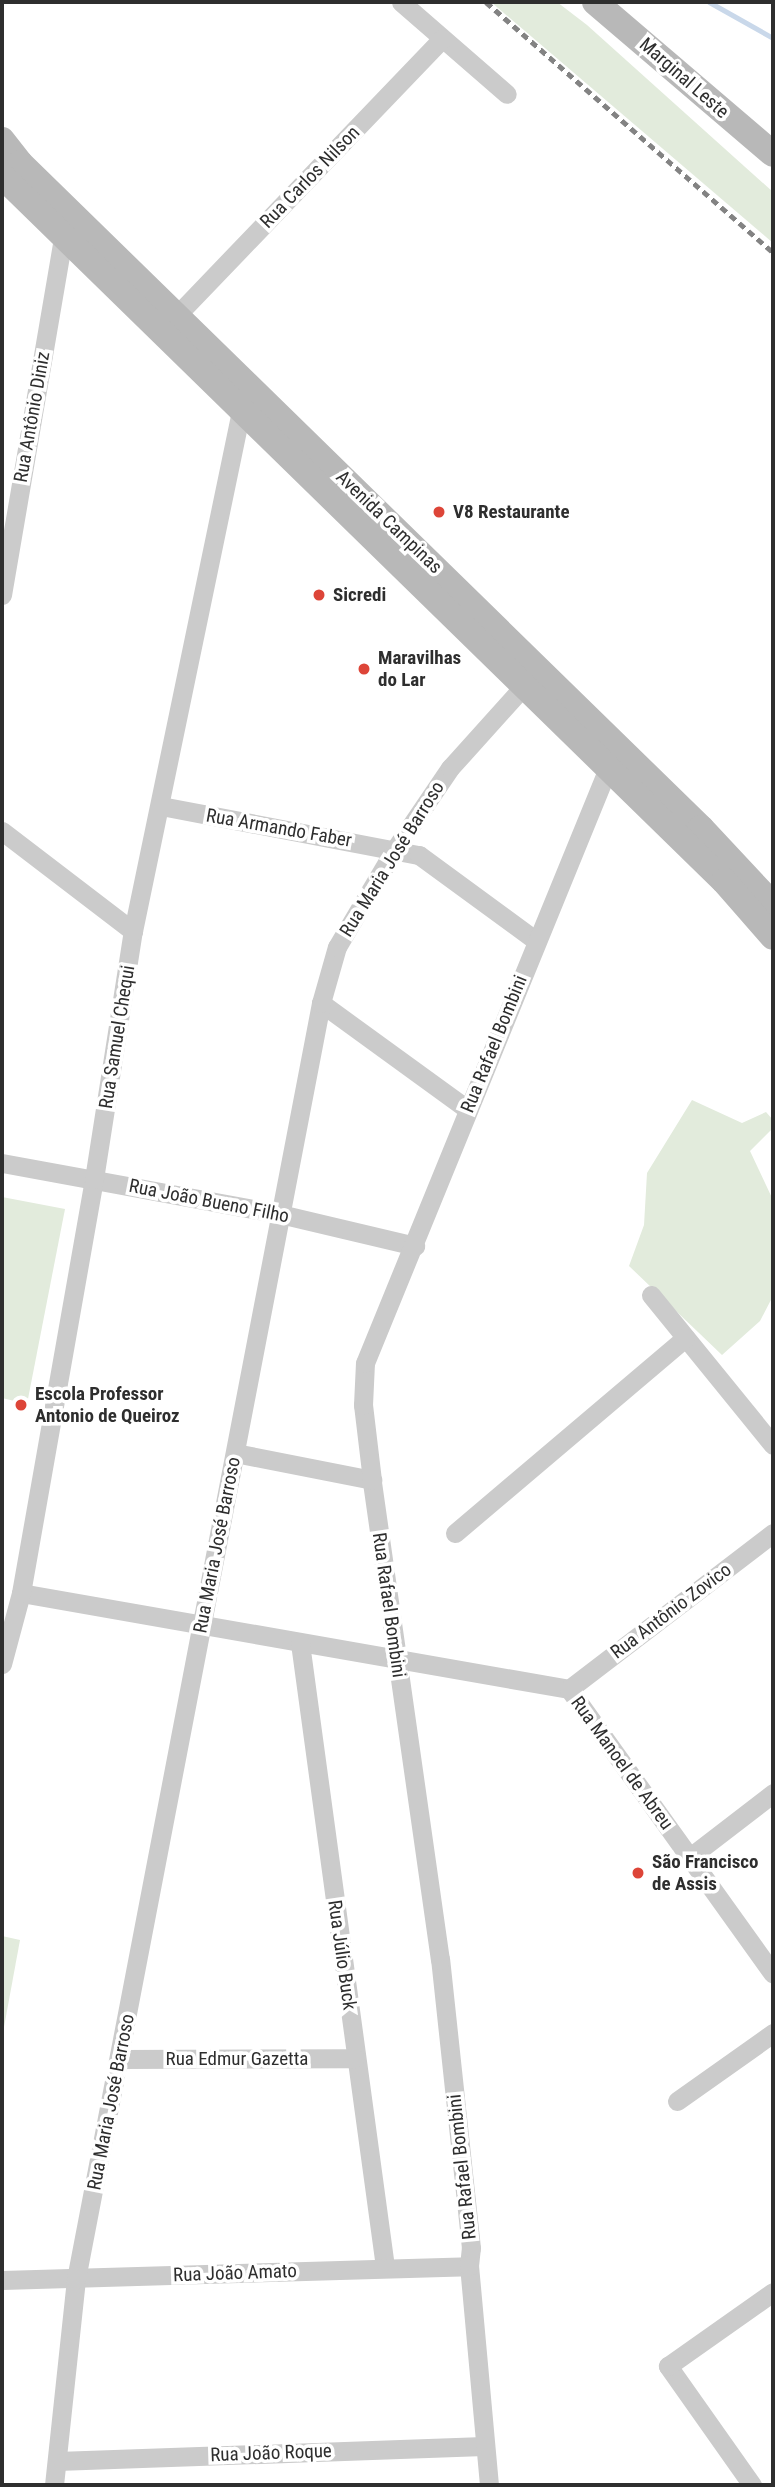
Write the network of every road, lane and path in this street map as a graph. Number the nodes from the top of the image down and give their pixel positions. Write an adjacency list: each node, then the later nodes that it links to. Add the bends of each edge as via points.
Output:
1 (401, 2): 3 (street)
2 (594, 2): 6 (main road, Marginal Leste)
3 (442, 39): 4 (street); 9 (street, Rua Carlos Nilson)
4 (507, 94)
5 (2, 140): 9 (main road, Avenida Campinas, via 20,163)
6 (773, 154)
7 (2, 176): 8 (main road, Avenida Campinas)
8 (63, 239): 10 (main road, Avenida Campinas); 11 (street, Rua Antônio Diniz)
9 (177, 315): 12 (main road, Avenida Campinas)
10 (241, 411): 12 (main road, Avenida Campinas); 14 (street, Rua Samuel Chequi)
11 (2, 595)
12 (531, 678): 13 (main road, Avenida Campinas); 16 (street, Rua Maria José Barroso, via 450,768); 17 (main road, Avenida Campinas, via 701,828)
13 (608, 768): 19 (main road, Avenida Campinas, via 724,881); 20 (street, Rua Rafael Bombini)
14 (162, 806): 16 (street, Rua Armando Faber); 18 (street, Rua Samuel Chequi)
15 (2, 831): 18 (street)
16 (395, 849): 20 (street, Rua Armando Faber, via 419,855); 21 (street, Rua Maria José Barroso, via 337,947)
17 (773, 905)
18 (133, 931): 24 (street, Rua Samuel Chequi)
19 (773, 937)
20 (535, 940): 22 (street, Rua Rafael Bombini)
21 (321, 1003): 22 (street); 25 (street, Rua Maria José Barroso)
22 (467, 1110): 26 (street, Rua Rafael Bombini)
23 (2, 1163): 24 (street, Rua João Bueno Filho)
24 (94, 1179): 25 (street, Rua João Bueno Filho); 34 (street, Rua Samuel Chequi)
25 (280, 1214): 26 (street, Rua João Bueno Filho); 30 (street, Rua Maria José Barroso)
26 (415, 1246): 31 (street, Rua Rafael Bombini, via 365,1363 363,1405)
27 (652, 1296): 28 (street)
28 (685, 1338): 29 (street); 32 (street)
29 (773, 1445)
30 (235, 1453): 31 (street); 35 (street, Rua Maria José Barroso)
31 (372, 1480): 37 (street, Rua Rafael Bombini)
32 (455, 1533)
33 (773, 1533): 39 (street, Rua Antônio Zovico)
34 (21, 1592): 35 (street); 38 (street, Rua Samuel Chequi)
35 (200, 1625): 36 (street); 45 (street, Rua Maria José Barroso)
36 (300, 1643): 37 (street); 44 (street, Rua Júlio Buck)
37 (397, 1657): 39 (street); 47 (street, Rua Rafael Bombini, via 440,1960 471,2248)
38 (2, 1664)
39 (569, 1689): 41 (street, Rua Manoel de Abreu)
40 (773, 1793): 41 (street)
41 (690, 1857): 42 (street, Rua Manoel de Abreu)
42 (773, 1974)
43 (773, 2034): 46 (street)
44 (355, 2058): 45 (street, Rua Edmur Gazetta); 48 (street, Rua Júlio Buck)
45 (120, 2059): 49 (street, Rua Maria José Barroso)
46 (677, 2101)
47 (469, 2266): 48 (street, Rua João Amato); 52 (street, Rua Rafael Bombini)
48 (385, 2267): 49 (street, Rua João Amato)
49 (76, 2279): 50 (street, Rua João Amato); 53 (street, Rua Maria José Barroso)
50 (2, 2280)
51 (773, 2292): 56 (street, via 668,2366)
52 (484, 2446): 53 (street, Rua João Roque); 55 (street, Rua Rafael Bombini)
53 (57, 2460): 54 (street, Rua Maria José Barroso)
54 (54, 2485)
55 (489, 2485)
56 (752, 2485)

